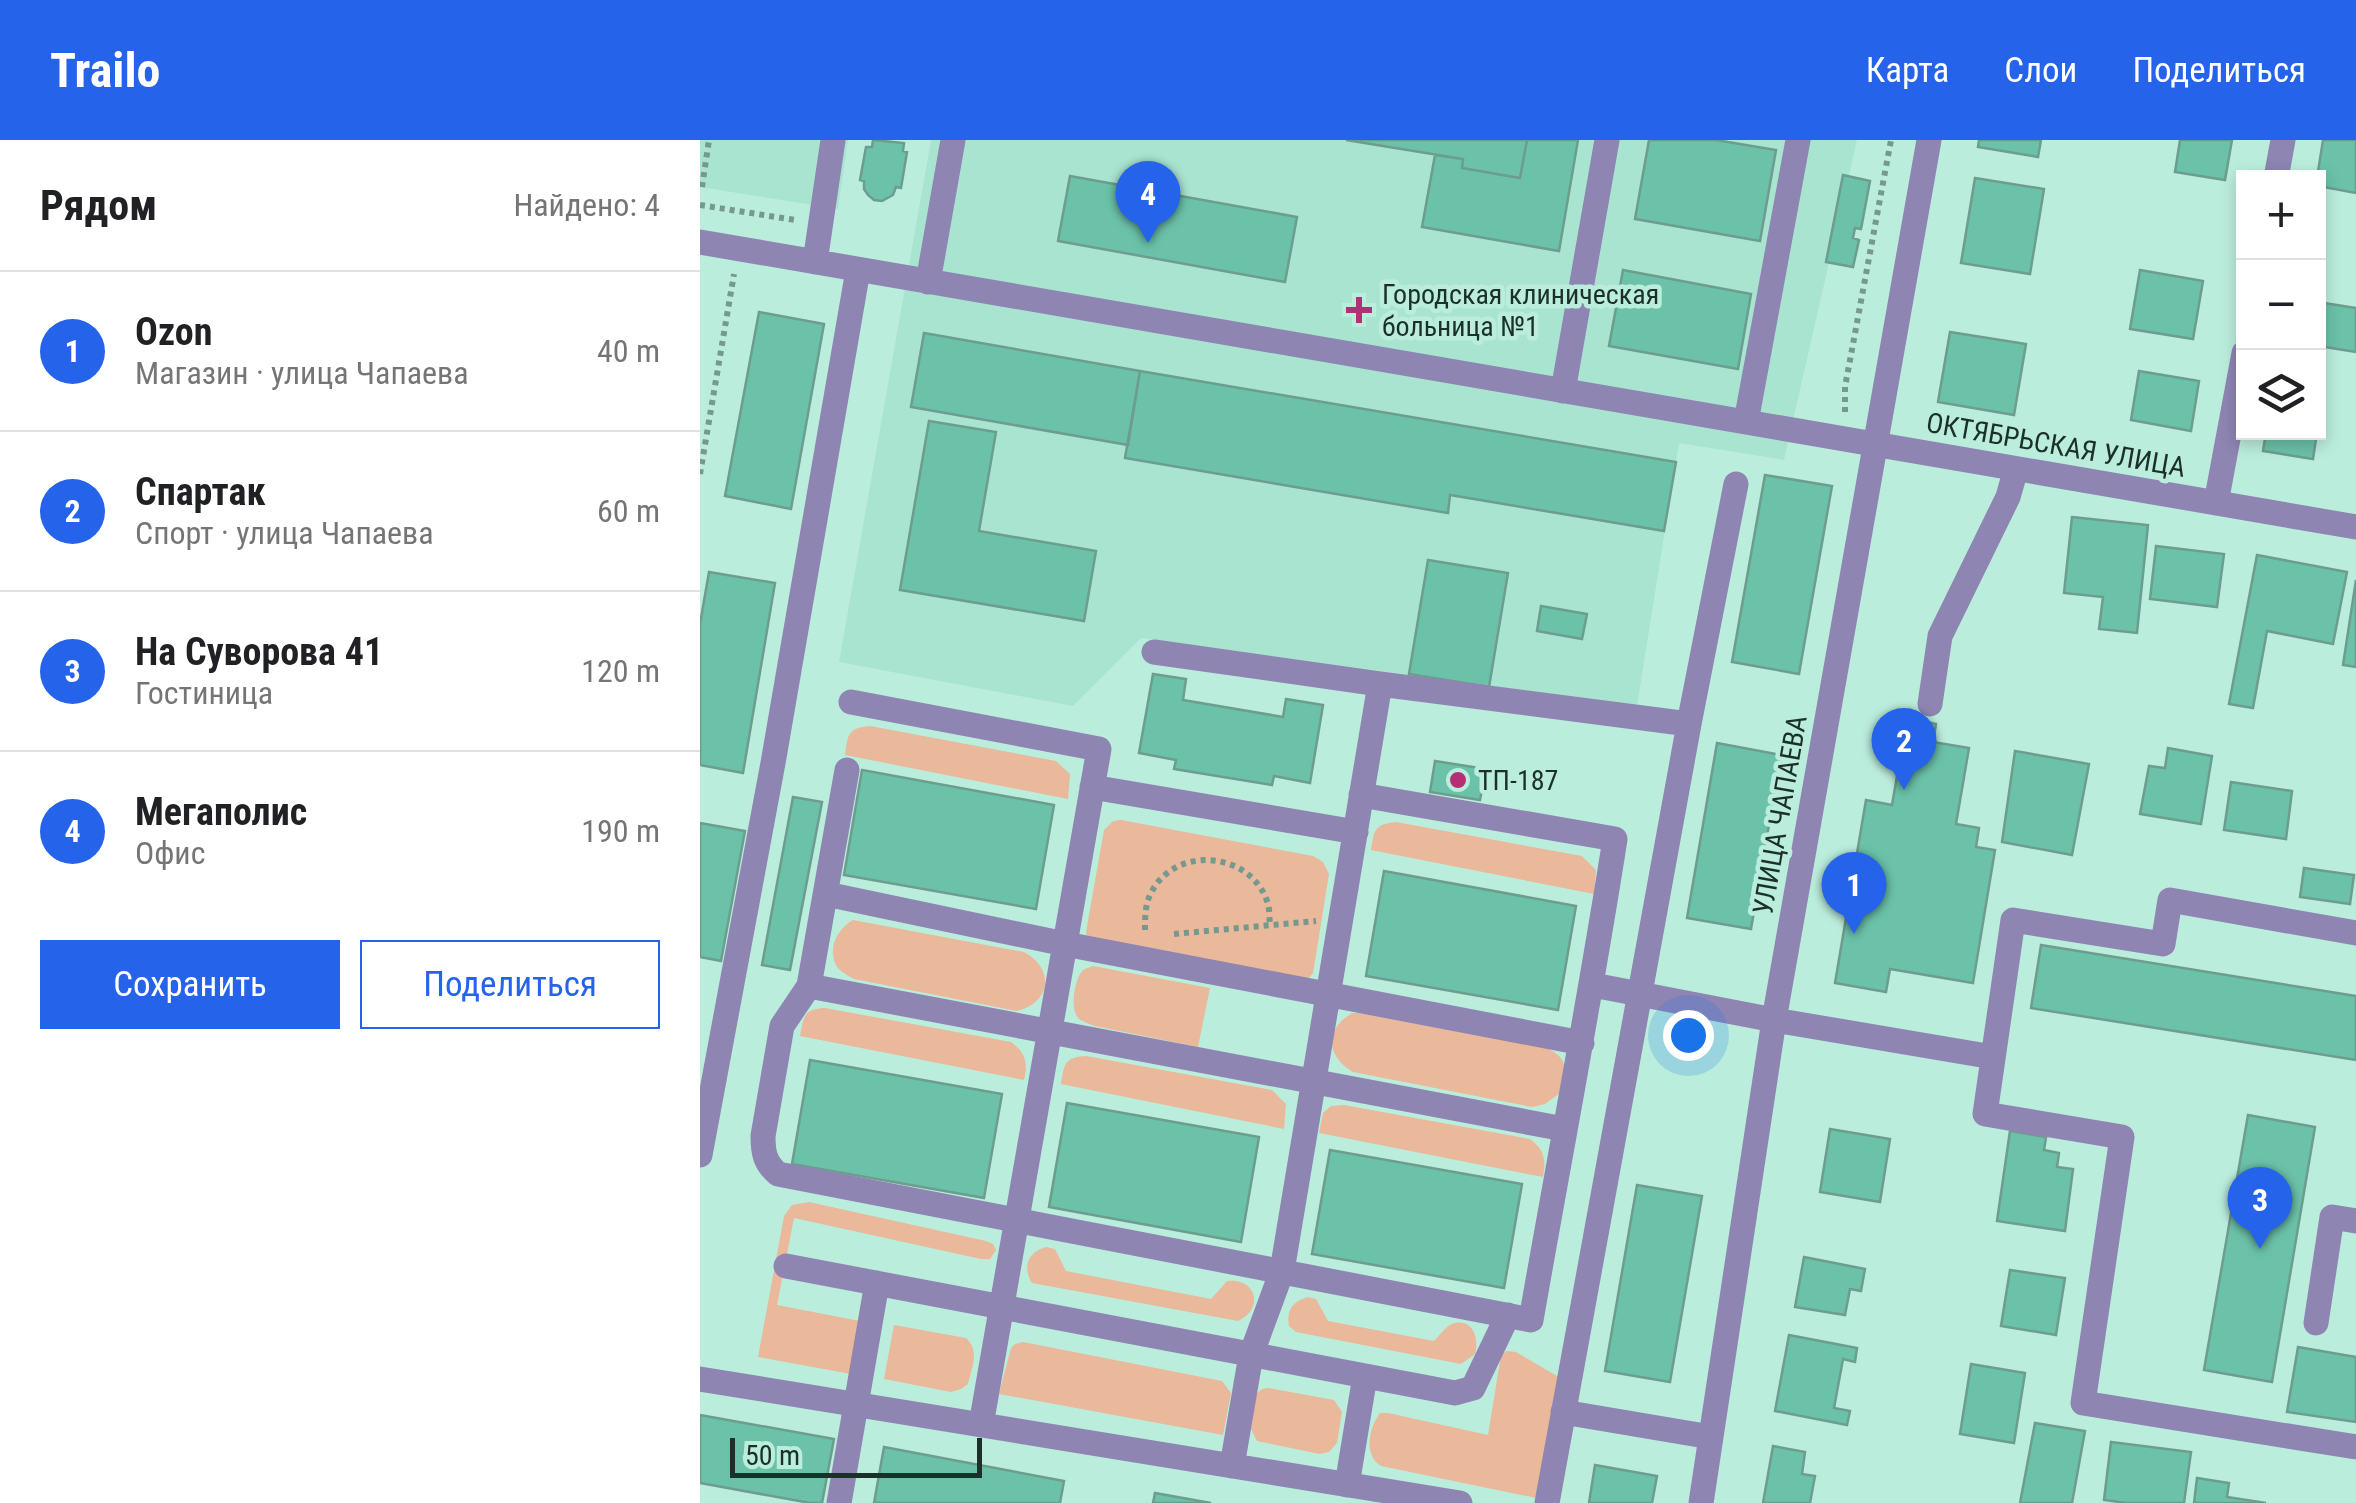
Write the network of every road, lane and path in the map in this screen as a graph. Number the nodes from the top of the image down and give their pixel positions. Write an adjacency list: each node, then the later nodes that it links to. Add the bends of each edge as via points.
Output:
1 (708, 140): 9 (path)
2 (833, 140): 11 (street)
3 (953, 140): 16 (street)
4 (1607, 140): 17 (street)
5 (1798, 140): 19 (street)
6 (1929, 140): 20 (street, УЛИЦА ЧАПАЕВА)
7 (2283, 140): 8 (street)
8 (2277, 170)
9 (702, 187)
10 (700, 204): 11 (path)
11 (821, 224): 14 (street)
12 (700, 242): 14 (street)
13 (736, 258): 22 (path)
14 (815, 262): 15 (street)
15 (858, 270): 16 (street); 52 (street)
16 (928, 282): 17 (street, ОКТЯБРЬСКАЯ УЛИЦА)
17 (1563, 391): 19 (street, ОКТЯБРЬСКАЯ УЛИЦА)
18 (2236, 396): 24 (street)
19 (1746, 422): 20 (street, ОКТЯБРЬСКАЯ УЛИЦА)
20 (1876, 444): 21 (street, ОКТЯБРЬСКАЯ УЛИЦА); 46 (street, УЛИЦА ЧАПАЕВА)
21 (2016, 469): 24 (street, ОКТЯБРЬСКАЯ УЛИЦА); 29 (street, via 1940,636)
22 (700, 474)
23 (1736, 484): 30 (street)
24 (2216, 503): 25 (street, ОКТЯБРЬСКАЯ УЛИЦА)
25 (2356, 528)
26 (1154, 652): 27 (street)
27 (1380, 684): 30 (street); 33 (street)
28 (851, 702): 32 (street, via 1100,749)
29 (1930, 704)
30 (1689, 724): 44 (street)
31 (847, 770): 35 (street)
32 (1092, 787): 34 (street); 41 (street)
33 (1361, 795): 34 (street); 42 (street, via 1615,840)
34 (1356, 832): 45 (street)
35 (826, 894): 41 (street); 43 (street)
36 (1322, 920): 37 (path)
37 (1270, 925): 39 (path); 40 (path, via 1255,880 1214,859 1190,861 1152,890)
38 (2356, 933): 49 (street, via 2170,900 2163,944 2013,920)
39 (1163, 935)
40 (1145, 936)
41 (1065, 944): 45 (street); 47 (street)
42 (1593, 985): 44 (street); 48 (street)
43 (809, 986): 47 (street); 53 (street, via 782,1026 763,1136 768,1166 778,1174)
44 (1639, 994): 46 (street); 65 (street)
45 (1329, 995): 48 (street); 50 (street)
46 (1774, 1020): 49 (street); 67 (street, УЛИЦА ЧАПАЕВА)
47 (1050, 1033): 50 (street); 53 (street)
48 (1582, 1043): 51 (street)
49 (1993, 1057): 68 (street, via 1985,1114 2122,1137 2082,1402)
50 (1315, 1083): 51 (street); 56 (street)
51 (1564, 1129): 59 (street, via 1531,1320)
52 (700, 1155)
53 (1018, 1219): 56 (street); 58 (street)
54 (2356, 1221): 60 (street, via 2332,1217)
55 (786, 1266): 57 (street)
56 (1282, 1271): 59 (street); 61 (street)
57 (877, 1283): 58 (street); 64 (street)
58 (1002, 1307): 61 (street); 66 (street)
59 (1508, 1314): 62 (street, via 1473,1388 1455,1394)
60 (2316, 1322)
61 (1250, 1354): 62 (street); 69 (street)
62 (1365, 1376): 70 (street)
63 (700, 1379): 64 (street)
64 (857, 1405): 66 (street); 71 (street)
65 (1563, 1412): 67 (street); 73 (street)
66 (982, 1425): 69 (street)
67 (1711, 1437): 74 (street, УЛИЦА ЧАПАЕВА)
68 (2356, 1447)
69 (1232, 1466): 70 (street)
70 (1360, 1492): 72 (street)
71 (839, 1503)
72 (1460, 1503)
73 (1547, 1503)
74 (1701, 1503)

